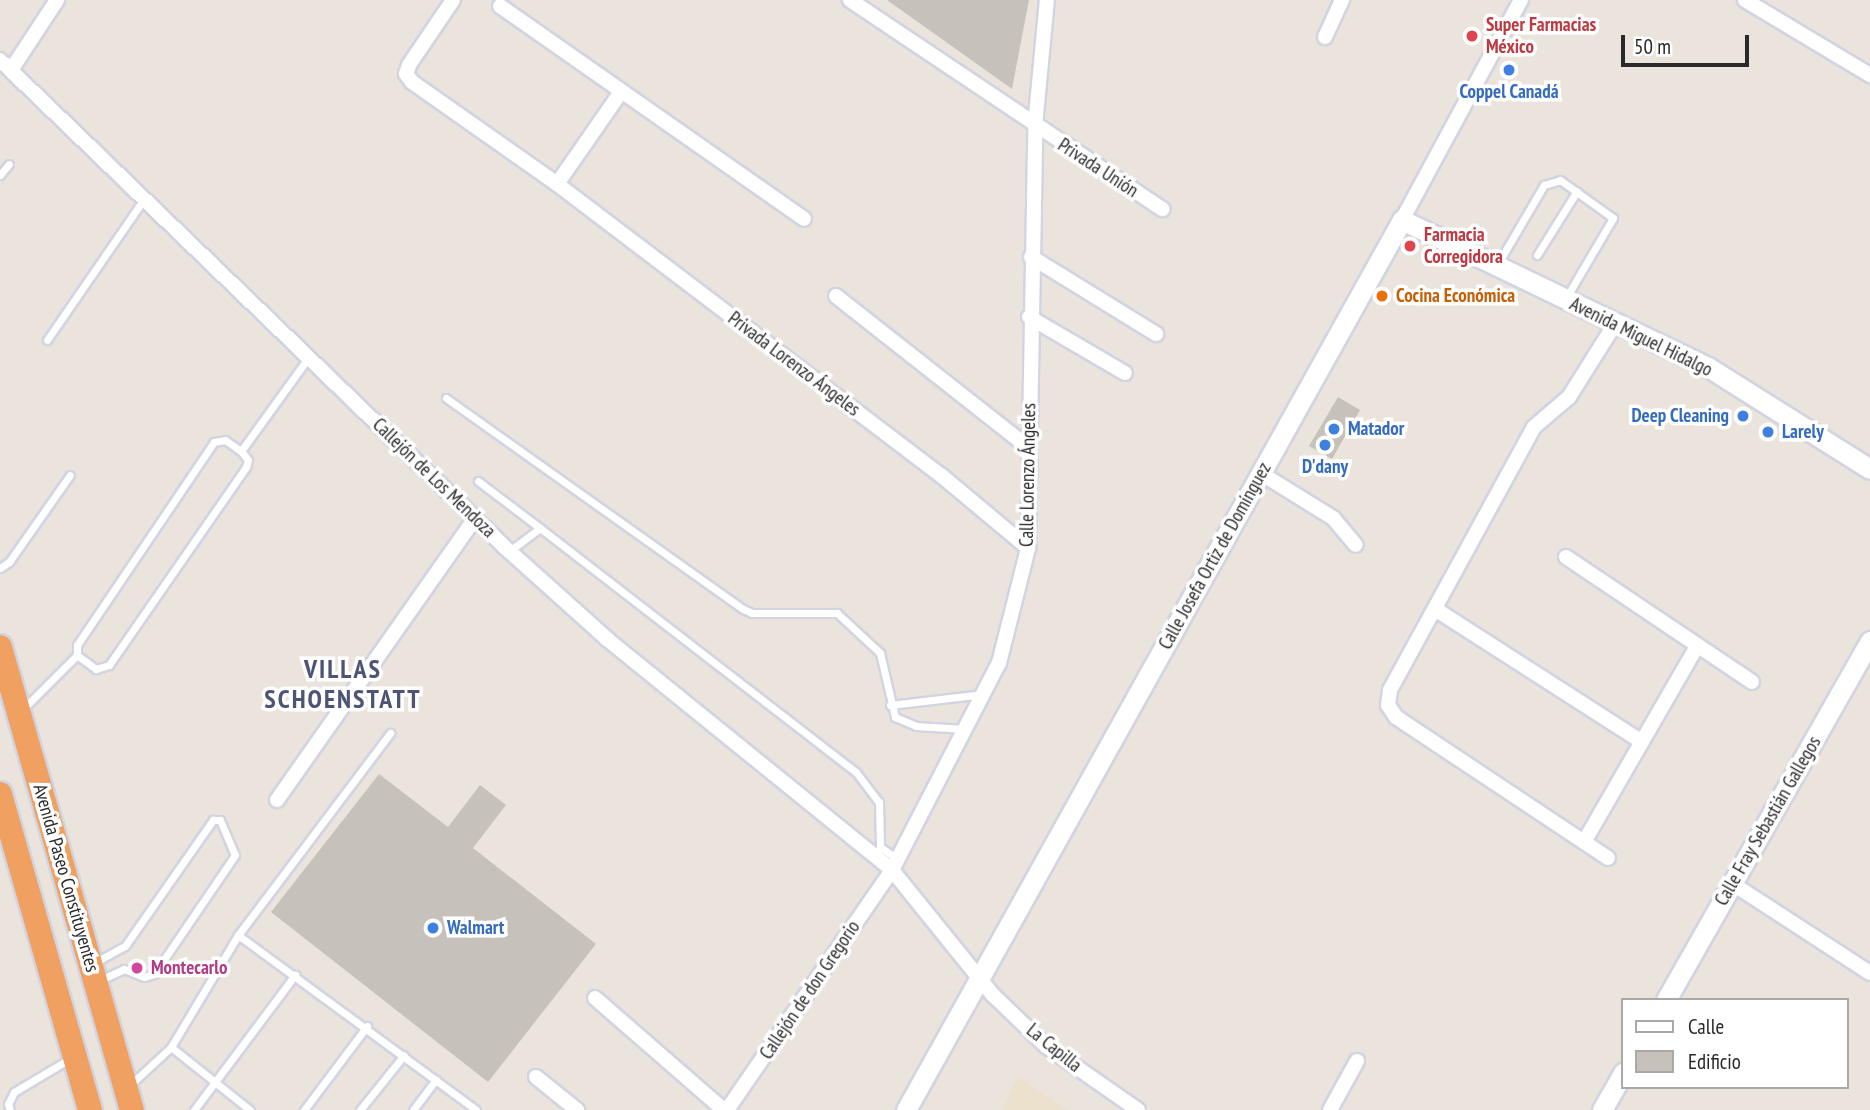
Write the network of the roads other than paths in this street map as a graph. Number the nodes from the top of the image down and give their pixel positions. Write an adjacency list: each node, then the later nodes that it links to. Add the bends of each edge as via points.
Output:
1 (57, 0): 10 (street)
2 (453, 0): 16 (street, Privada Lorenzo Ángeles, via 406,74)
3 (850, 0): 13 (street, Privada Unión)
4 (1047, 0): 13 (street, Calle Lorenzo Ángeles)
5 (1342, 0): 9 (street)
6 (1521, 0): 21 (street, Calle Josefa Ortiz de Domínguez)
7 (1745, 0): 11 (street)
8 (500, 6): 12 (street)
9 (1325, 37)
10 (5, 65): 18 (street, Callejón de Los Mendoza)
11 (1870, 75)
12 (621, 92): 16 (street); 20 (street)
13 (1035, 126): 19 (street, Privada Unión); 23 (street, Calle Lorenzo Ángeles)
14 (9, 164): 15 (lane)
15 (0, 175)
16 (557, 184): 43 (street, Privada Lorenzo Ángeles, via 942,476)
17 (1577, 191): 22 (lane); 24 (lane, via 1559,180 1544,185); 26 (lane, via 1613,218)
18 (144, 198): 30 (lane); 31 (street, Callejón de Los Mendoza)
19 (1162, 209)
20 (804, 219)
21 (1402, 220): 24 (street, Avenida Miguel Hidalgo); 37 (street, Calle Josefa Ortiz de Domínguez)
22 (1537, 255)
23 (1031, 257): 27 (street, Calle Lorenzo Ángeles); 29 (street)
24 (1496, 266): 26 (street, Avenida Miguel Hidalgo)
25 (836, 296): 34 (street)
26 (1565, 300): 28 (street, Avenida Miguel Hidalgo)
27 (1029, 317): 32 (street); 34 (street, Calle Lorenzo Ángeles)
28 (1615, 324): 36 (street, Avenida Miguel Hidalgo, via 1708,368); 47 (street, via 1569,397 1534,427)
29 (1156, 334)
30 (47, 340)
31 (309, 356): 35 (lane); 40 (street, Callejón de Los Mendoza)
32 (1125, 373)
33 (446, 398): 54 (lane, via 743,609 752,613 837,613 880,653)
34 (1029, 448): 43 (street, Calle Lorenzo Ángeles)
35 (241, 451): 51 (lane, via 225,440 214,442 77,645); 51 (lane, via 248,460 246,467 109,665 96,669)
36 (1870, 469)
37 (1262, 474): 42 (street, via 1333,518); 69 (street, Calle Josefa Ortiz de Domínguez)
38 (70, 475): 46 (lane, via 9,562)
39 (478, 481): 41 (lane)
40 (475, 518): 44 (street, Callejón de Los Mendoza); 59 (street)
41 (540, 528): 44 (lane); 63 (lane, via 856,772 879,802 880,847)
42 (1356, 545)
43 (1028, 548): 53 (street, Calle Lorenzo Ángeles, via 999,663)
44 (509, 551): 63 (street, Callejón de Los Mendoza, via 607,639)
45 (1566, 557): 49 (street)
46 (0, 568)
47 (1435, 609): 58 (street); 61 (street, via 1390,690 1388,705 1396,717)
48 (1870, 641): 64 (street, Calle Fray Sebastián Gallegos)
49 (1697, 646): 52 (street); 58 (street)
50 (0, 647): 55 (highway, Avenida Paseo Constituyentes)
51 (77, 655): 55 (lane, via 34,694)
52 (1752, 682)
53 (983, 694): 54 (lane); 56 (street, Calle Lorenzo Ángeles)
54 (890, 705): 56 (lane, via 902,722)
55 (20, 715): 67 (highway, Avenida Paseo Constituyentes)
56 (965, 729): 63 (street, Calle Lorenzo Ángeles)
57 (390, 733): 65 (lane)
58 (1642, 742): 61 (street)
59 (278, 800)
60 (1, 802): 75 (highway, Avenida Paseo Constituyentes)
61 (1584, 842): 62 (street)
62 (1608, 858)
63 (895, 864): 69 (street); 91 (street, Callejón de don Gregorio)
64 (1733, 884): 66 (street); 71 (street, Calle Fray Sebastián Gallegos)
65 (239, 935): 68 (lane); 73 (lane)
66 (1870, 973)
67 (93, 974): 67 (lane, via 119,970 144,977 154,974 236,855 220,820 213,820 125,946); 81 (highway, Avenida Paseo Constituyentes)
68 (295, 975): 72 (lane); 80 (lane)
69 (978, 975): 92 (street, Calle Josefa Ortiz de Domínguez); 93 (street, La Capilla, via 1046,1046)
70 (595, 998): 91 (street)
71 (1667, 998)
72 (367, 1026): 74 (lane); 86 (lane)
73 (170, 1047): 80 (lane); 81 (lane)
74 (404, 1055): 79 (lane); 87 (lane)
75 (75, 1056): 82 (lane, via 15,1091); 83 (highway, Avenida Paseo Constituyentes)
76 (1357, 1061): 94 (street)
77 (1622, 1075): 95 (street)
78 (536, 1077): 90 (street)
79 (436, 1080): 88 (lane); 89 (lane)
80 (214, 1083): 84 (lane); 85 (lane)
81 (129, 1100)
82 (10, 1110)
83 (90, 1110)
84 (194, 1110)
85 (250, 1110)
86 (304, 1110)
87 (359, 1110)
88 (413, 1110)
89 (475, 1110)
90 (577, 1110)
91 (726, 1110)
92 (906, 1110)
93 (1138, 1110)
94 (1330, 1110)
95 (1602, 1110)

